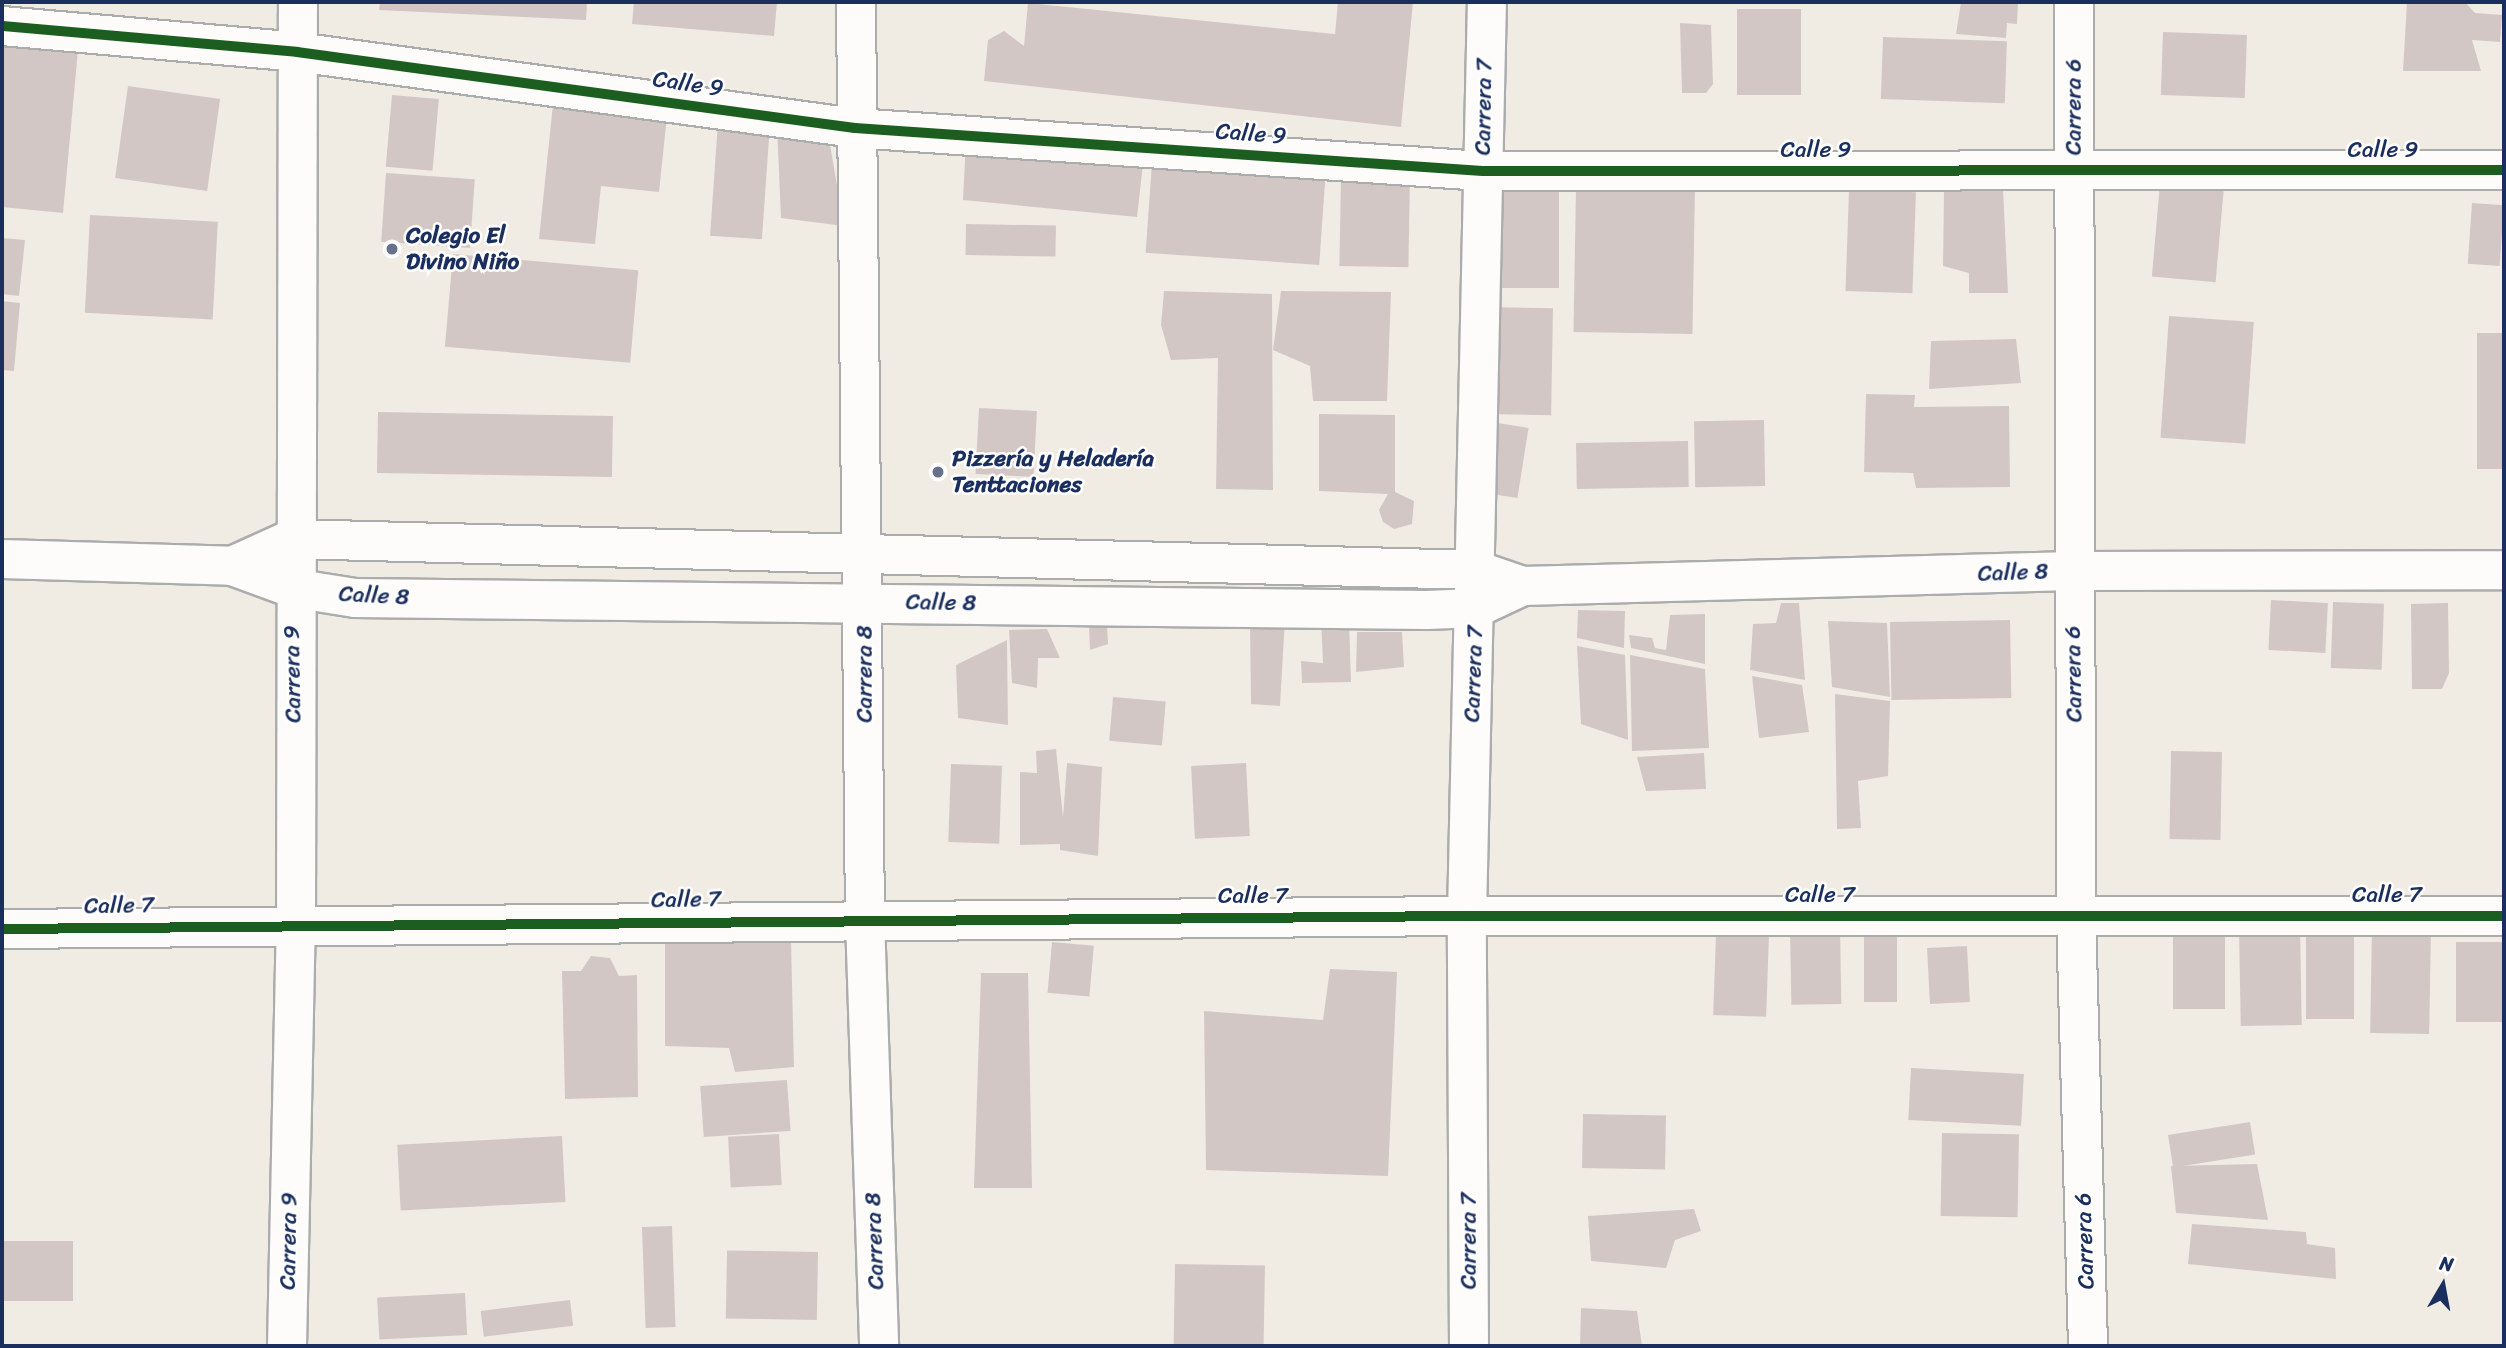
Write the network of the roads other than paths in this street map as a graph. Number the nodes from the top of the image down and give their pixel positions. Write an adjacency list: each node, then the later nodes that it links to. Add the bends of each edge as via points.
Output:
1 (298, 2): 6 (street, Carrera 9)
2 (856, 2): 7 (street, Carrera 8)
3 (1487, 2): 9 (street, Carrera 7)
4 (2074, 2): 10 (street, Carrera 6)
5 (2, 26): 6 (street, Calle 9)
6 (297, 52): 7 (street, Calle 9); 11 (street, Carrera 9)
7 (855, 128): 9 (street, Calle 9); 12 (street, Carrera 8)
8 (2504, 170): 10 (street, Calle 9)
9 (1483, 171): 10 (street, Calle 9); 15 (street, Carrera 7)
10 (2073, 172): 17 (street, Carrera 6)
11 (292, 539): 12 (street, Calle 8); 14 (street, Calle 8); 19 (street, Carrera 9)
12 (865, 556): 15 (street, Calle 8); 20 (street, Carrera 8)
13 (2, 559): 14 (street, Calle 8)
14 (232, 566): 19 (street, Calle 8)
15 (1476, 570): 18 (street, Calle 8); 21 (street, Carrera 7)
16 (2504, 570): 17 (street, Calle 8)
17 (2073, 571): 18 (street, Calle 8); 23 (street, Carrera 6)
18 (1523, 586): 21 (street, Calle 8)
19 (292, 588): 20 (street, Calle 8, via 355,598); 26 (street, Carrera 9)
20 (866, 601): 21 (street, Calle 8); 25 (street, Carrera 8)
21 (1476, 608): 22 (street, Carrera 7)
22 (1467, 916): 23 (street, Calle 7); 25 (street, Calle 7); 30 (street, Carrera 7)
23 (2076, 916): 24 (street, Calle 7); 31 (street, Carrera 6)
24 (2504, 916)
25 (865, 919): 26 (street, Calle 7); 29 (street, Carrera 8)
26 (296, 925): 27 (street, Calle 7); 28 (street, Carrera 9)
27 (2, 929)
28 (288, 1346)
29 (878, 1346)
30 (1469, 1346)
31 (2088, 1346)

